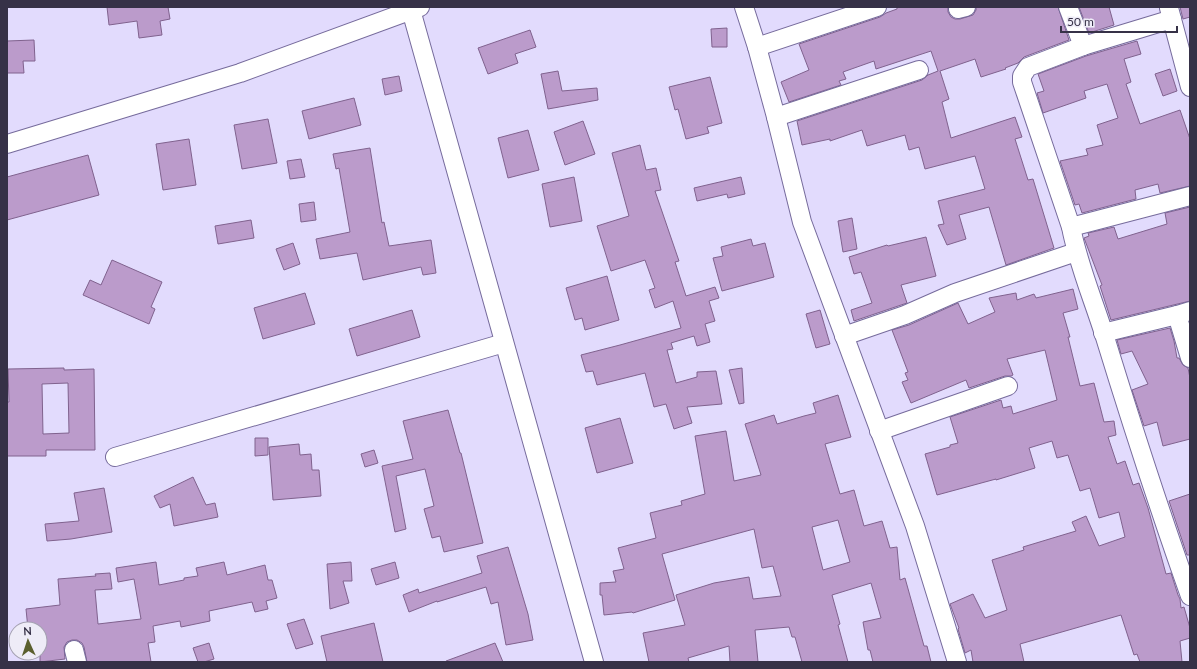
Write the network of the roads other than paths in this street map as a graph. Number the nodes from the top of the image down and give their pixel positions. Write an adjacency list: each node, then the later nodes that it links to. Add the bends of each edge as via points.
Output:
1 (744, 7): 7 (street)
2 (877, 7): 7 (street)
3 (1068, 7): 6 (street)
4 (415, 9): 11 (street, via 240,72); 18 (street)
5 (1177, 21): 6 (street); 9 (street)
6 (1083, 46): 13 (street, via 1028,67 1022,76)
7 (757, 47): 10 (street)
8 (919, 70): 10 (street)
9 (1190, 87)
10 (776, 117): 17 (street, via 802,222)
11 (7, 144)
12 (1190, 196): 13 (street)
13 (1071, 228): 14 (street)
14 (1076, 252): 16 (street); 17 (street, via 955,293 905,315)
15 (1184, 313): 16 (street); 19 (street)
16 (1103, 332): 23 (street)
17 (844, 336): 21 (street)
18 (504, 343): 22 (street); 24 (street)
19 (1190, 358)
20 (1008, 386): 21 (street)
21 (879, 431): 25 (street, via 915,526)
22 (115, 457)
23 (1190, 596)
24 (594, 662)
25 (957, 662)

